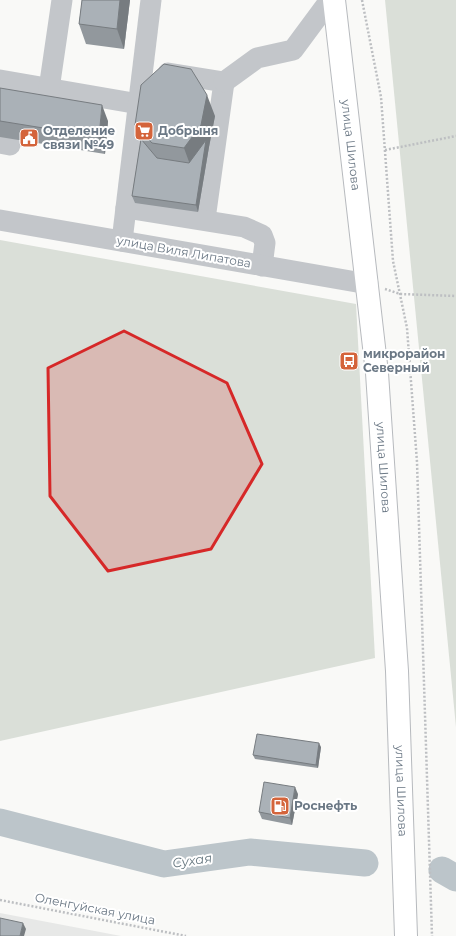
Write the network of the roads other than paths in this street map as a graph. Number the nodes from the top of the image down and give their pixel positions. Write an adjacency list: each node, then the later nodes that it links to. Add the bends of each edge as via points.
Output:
1 (62, 0): 8 (street)
2 (151, 0): 5 (street)
3 (330, 0): 7 (street, via 293,50 257,58)
4 (334, 0): 15 (main road, улица Шилова)
5 (143, 68): 7 (street); 9 (street)
6 (0, 80): 8 (street)
7 (224, 82): 11 (street)
8 (49, 89): 9 (street)
9 (139, 104): 10 (street)
10 (126, 208): 11 (street); 13 (street)
11 (205, 219): 14 (street, via 244,227 262,235 265,243)
12 (0, 220): 13 (street, улица Виля Липатова)
13 (122, 241): 14 (street, улица Виля Липатова)
14 (262, 266): 15 (street, улица Виля Липатова)
15 (368, 284): 16 (main road, улица Шилова, via 377,380 396,671)
16 (406, 936)

